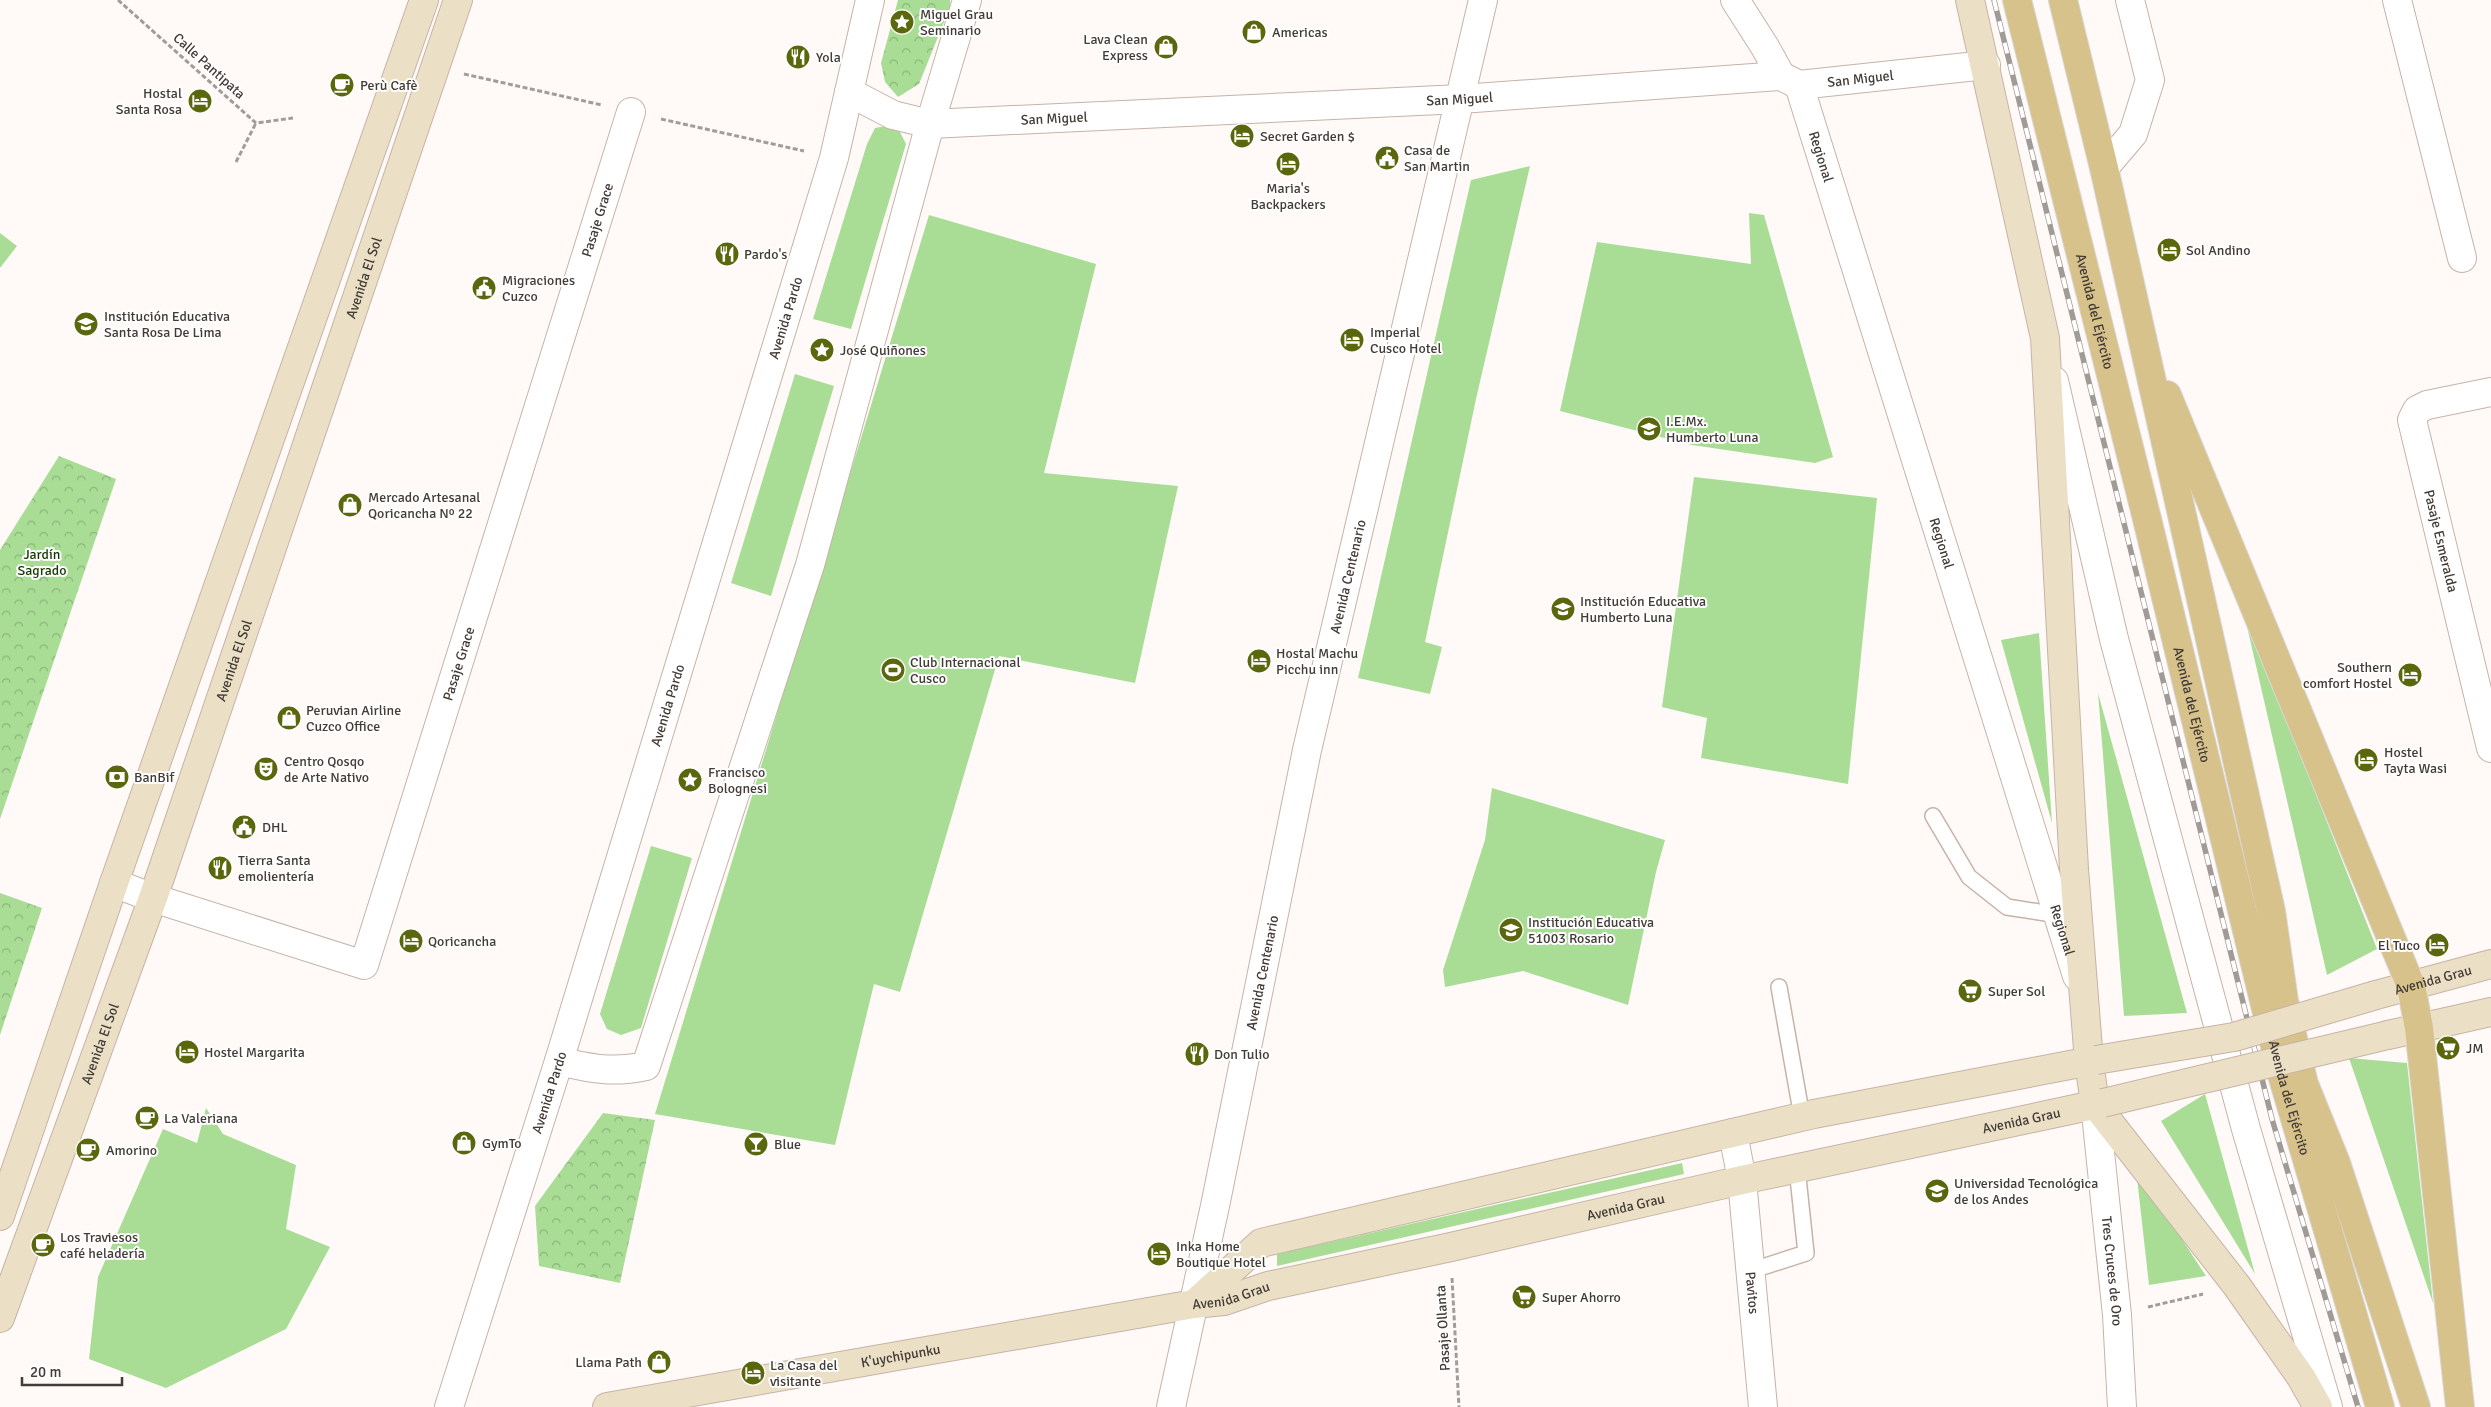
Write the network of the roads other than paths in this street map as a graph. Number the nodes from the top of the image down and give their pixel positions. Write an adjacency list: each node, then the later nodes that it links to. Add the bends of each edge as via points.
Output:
1 (424, 0): 25 (street)
2 (458, 0): 26 (street, Avenida El Sol)
3 (870, 0): 14 (street, Avenida Pardo)
4 (967, 0): 17 (street)
5 (1483, 0): 15 (street, Avenida Centenario)
6 (1735, 0): 13 (street, Regional)
7 (1970, 0): 12 (street)
8 (2017, 0): 52 (main road, Avenida del Ejército, via 2282,1075)
9 (2063, 0): 18 (main road, Avenida del Ejército)
10 (2130, 0): 18 (street, via 2150,80 2133,134)
11 (2397, 0): 19 (street)
12 (1986, 64): 13 (street, San Miguel); 21 (street)
13 (1790, 80): 15 (street, San Miguel); 27 (street, Regional)
14 (849, 92): 17 (street, San Miguel, via 893,115); 34 (street, Avenida Pardo, via 834,158)
15 (1461, 99): 17 (street, San Miguel); 43 (street, Avenida Centenario, via 1307,750)
16 (631, 112): 26 (street, Pasaje Grace, via 364,965)
17 (930, 124): 34 (street, via 810,565 646,1066 623,1071 601,1070)
18 (2104, 168): 20 (main road, Avenida del Ejército)
19 (2462, 258)
20 (2138, 323): 29 (main road); 53 (main road, Avenida del Ejército, via 2271,911 2284,1001 2304,1084 2336,1162)
21 (2044, 338): 31 (street); 51 (street, via 2114,639 2246,1129)
22 (2491, 392): 23 (street, Pasaje Esmeralda, via 2427,405 2417,410 2412,420)
23 (2491, 748)
24 (1933, 816): 27 (lane, via 1969,877 2007,907)
25 (114, 883): 26 (street, Pasaje Grace); 41 (street)
26 (153, 898): 44 (street, Avenida El Sol)
27 (2058, 915): 31 (street, Regional)
28 (2491, 964): 29 (street, Avenida Grau)
29 (2411, 986): 33 (main road); 35 (street, Avenida Grau, bridge, via 2234,1037)
30 (1779, 987): 37 (lane)
31 (2084, 1001): 35 (street)
32 (2491, 1012): 33 (street)
33 (2419, 1028): 36 (street, Avenida Grau, bridge); 54 (main road)
34 (559, 1061): 45 (street, Avenida Pardo)
35 (2092, 1061): 36 (street); 37 (street, Avenida Grau)
36 (2099, 1104): 39 (street, Avenida Grau); 49 (street, Tres Cruces de Oro); 50 (street, via 2237,1286)
37 (1802, 1118): 38 (street, Avenida Grau)
38 (1733, 1133): 40 (street, Pavitos); 43 (street, Avenida Grau, via 1261,1243)
39 (1797, 1168): 40 (street, Avenida Grau); 42 (lane, via 1806,1253)
40 (1742, 1180): 42 (street, Pavitos); 43 (street, Avenida Grau, via 1268,1286 1224,1301)
41 (0, 1216)
42 (1750, 1270): 48 (street, Pavitos)
43 (1194, 1304): 46 (street, K'uychipunku); 47 (street, Avenida Centenario)
44 (0, 1318)
45 (449, 1407)
46 (607, 1407)
47 (1171, 1407)
48 (1763, 1407)
49 (2122, 1407)
50 (2318, 1407)
51 (2328, 1407)
52 (2380, 1407)
53 (2416, 1407)
54 (2460, 1407)

